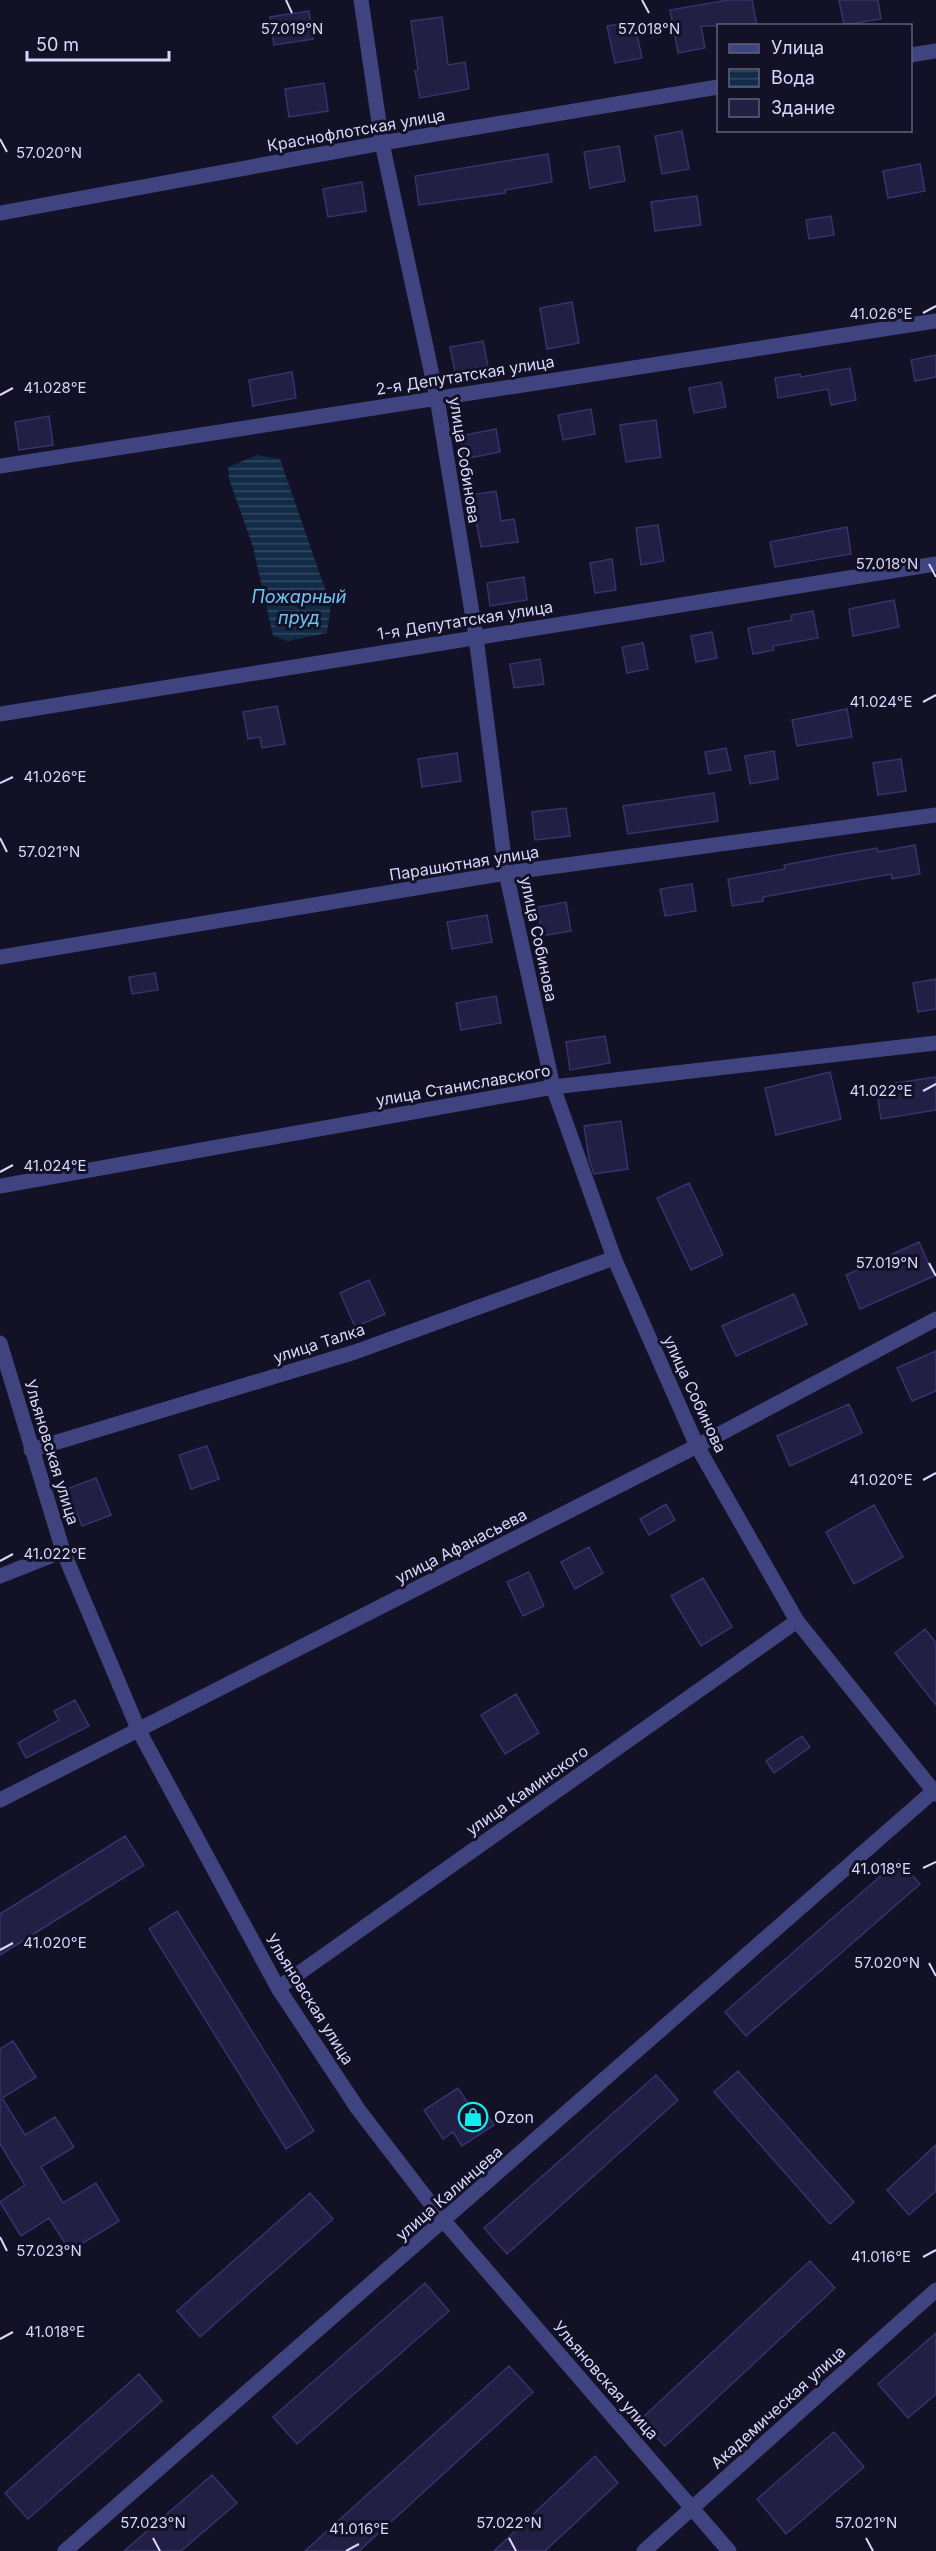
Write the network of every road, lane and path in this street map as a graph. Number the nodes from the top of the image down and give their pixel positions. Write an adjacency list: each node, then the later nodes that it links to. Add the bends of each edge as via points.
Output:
1 (361, 0): 5 (street, улица Собинова)
2 (936, 51): 3 (street)
3 (912, 55)
4 (717, 87): 5 (street, Краснофлотская улица)
5 (382, 142): 6 (street, Краснофлотская улица); 8 (street, улица Собинова)
6 (0, 213)
7 (936, 321): 8 (street, 2-я Депутатская улица)
8 (437, 398): 9 (street, 2-я Депутатская улица); 11 (street, улица Собинова)
9 (0, 466)
10 (936, 564): 11 (street, 1-я Депутатская улица)
11 (476, 637): 12 (street, 1-я Депутатская улица); 14 (street, улица Собинова)
12 (0, 714)
13 (936, 815): 14 (street, Парашютная улица)
14 (506, 873): 15 (street, Парашютная улица); 17 (street, улица Собинова)
15 (0, 957)
16 (936, 1043): 17 (street, улица Станиславского)
17 (554, 1087): 18 (street, улица Станиславского); 19 (street, улица Собинова)
18 (0, 1186)
19 (614, 1258): 23 (street, улица Собинова); 24 (street, улица Талка, via 355,1352)
20 (936, 1319): 23 (street, улица Афанасьева)
21 (0, 1343): 22 (street, Ульяновская улица)
22 (4, 1376): 24 (street, Ульяновская улица)
23 (697, 1446): 27 (street, улица Собинова); 28 (street, улица Афанасьева)
24 (31, 1450): 25 (street, Ульяновская улица)
25 (63, 1551): 26 (street); 28 (street, Ульяновская улица)
26 (0, 1576)
27 (797, 1621): 29 (street, улица Собинова); 31 (street, улица Каминского)
28 (139, 1731): 30 (street, улица Афанасьева); 31 (street, Ульяновская улица)
29 (935, 1791): 32 (street, улица Калинцева)
30 (0, 1800)
31 (278, 1988): 32 (street, Ульяновская улица, via 358,2109)
32 (444, 2221): 34 (street, Ульяновская улица); 35 (street, улица Калинцева)
33 (936, 2289): 34 (street, Академическая улица)
34 (692, 2508): 36 (street, Академическая улица); 37 (street, Ульяновская улица)
35 (65, 2551)
36 (644, 2551)
37 (729, 2551)

